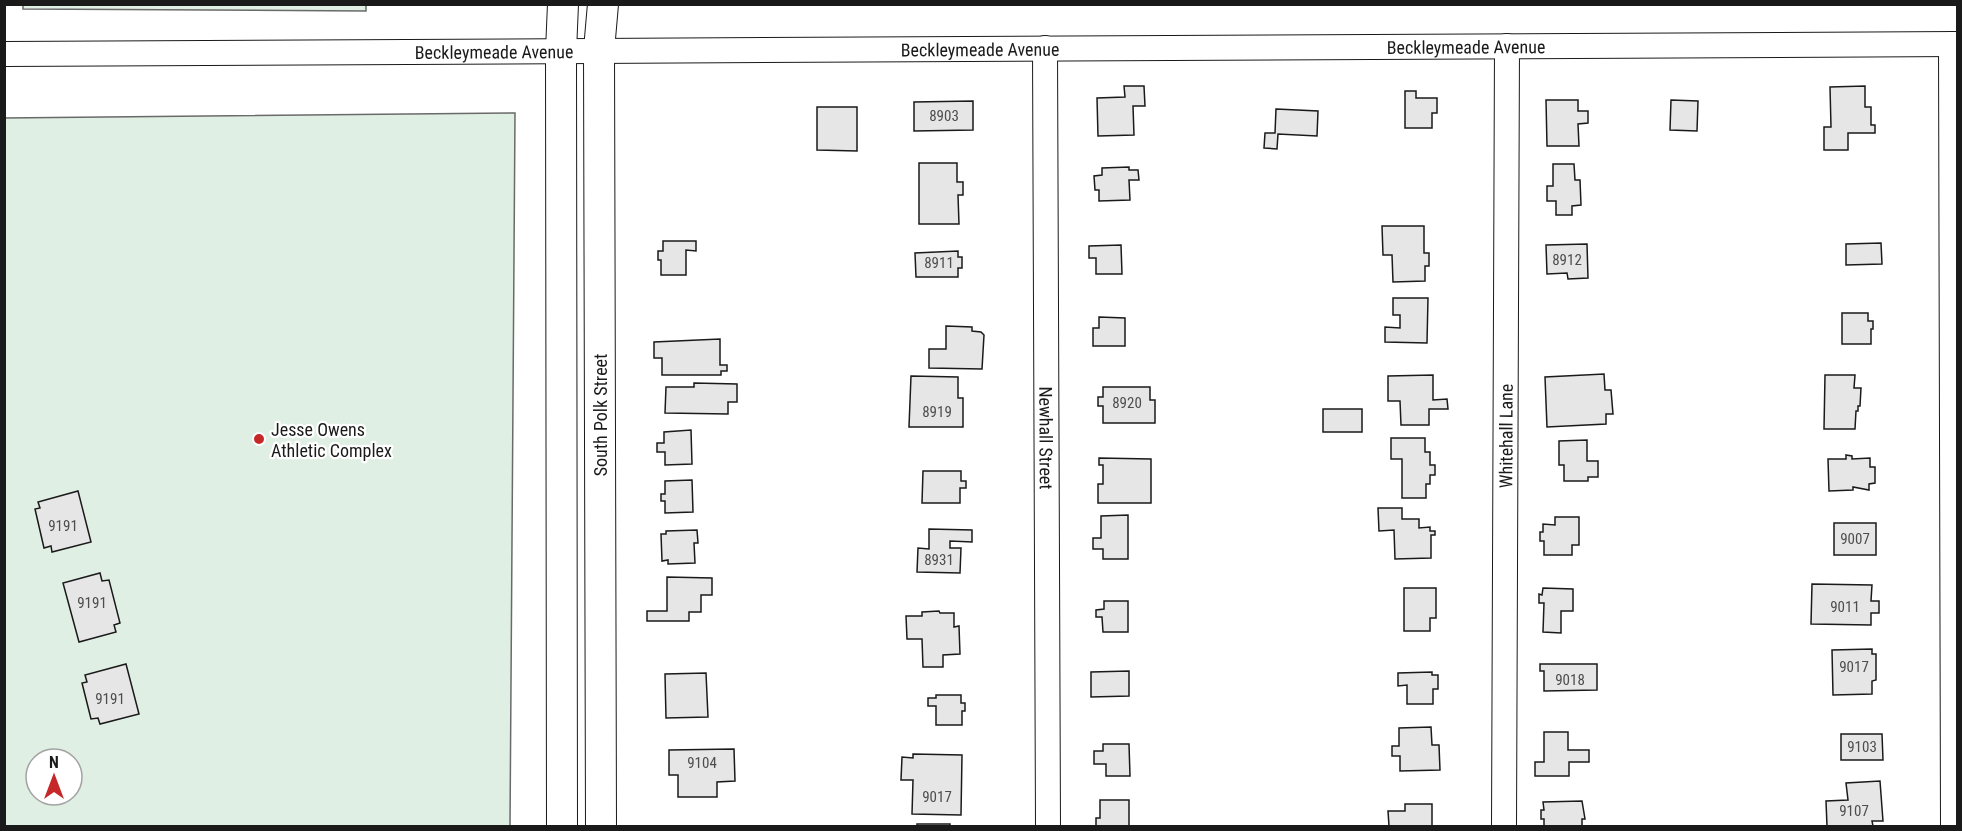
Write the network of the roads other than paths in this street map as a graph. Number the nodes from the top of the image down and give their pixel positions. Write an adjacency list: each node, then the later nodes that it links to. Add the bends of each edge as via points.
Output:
1 (563, 4): 7 (main road)
2 (603, 4): 6 (main road, South Polk Street)
3 (1954, 44): 4 (street, Beckleymeade Avenue); 15 (street)
4 (1507, 46): 5 (street, Beckleymeade Avenue); 14 (street, Whitehall Lane)
5 (1045, 48): 6 (street, Beckleymeade Avenue); 13 (street, Newhall Street)
6 (599, 50): 7 (street, Beckleymeade Avenue); 9 (main road, South Polk Street)
7 (561, 51): 8 (street, Beckleymeade Avenue); 10 (main road)
8 (4, 54)
9 (601, 663): 10 (main road); 12 (main road, South Polk Street)
10 (562, 665): 11 (main road)
11 (562, 826)
12 (601, 826)
13 (1048, 826)
14 (1504, 826)
15 (1953, 826)

